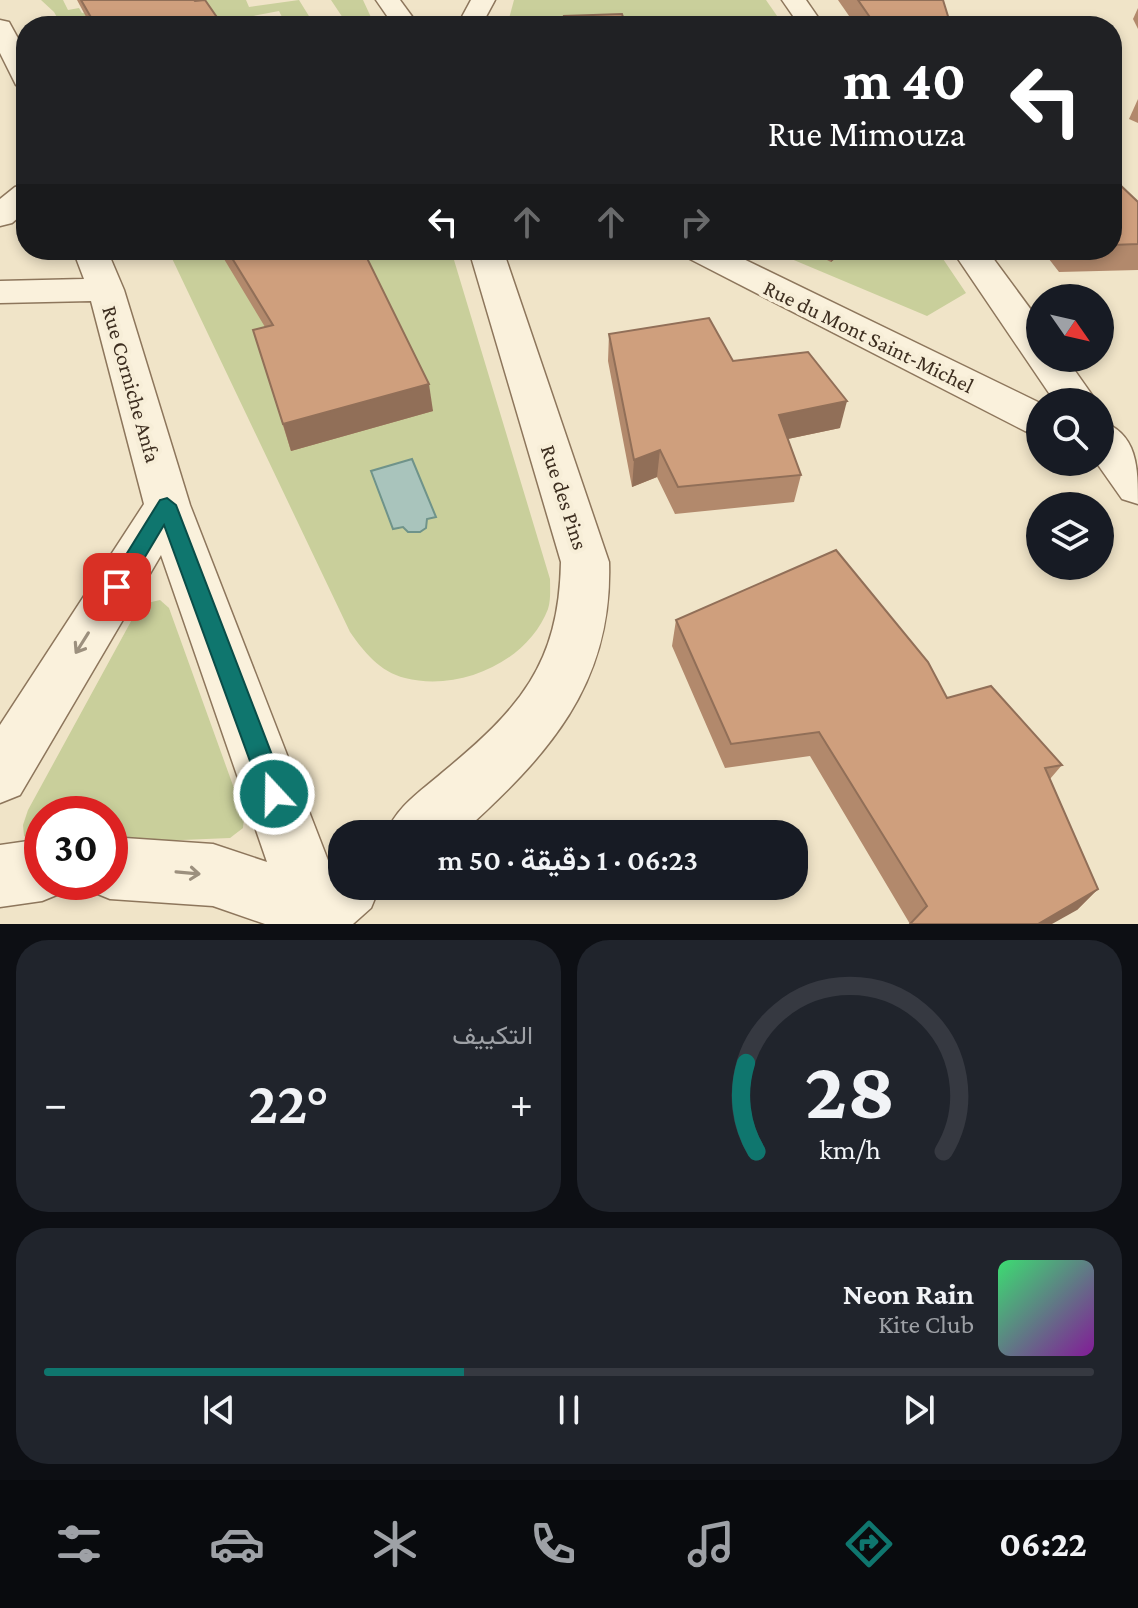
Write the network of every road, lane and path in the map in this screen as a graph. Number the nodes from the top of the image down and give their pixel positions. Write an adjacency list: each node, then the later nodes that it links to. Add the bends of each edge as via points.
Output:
1 (0, 27): 2 (street)
2 (16, 59)
3 (16, 202): 4 (street)
4 (0, 216)
5 (489, 260): 14 (street, Rue des Pins, via 585,562 585,607 571,658 535,718)
6 (718, 260): 11 (street, Rue du Mont Saint-Michel)
7 (976, 260): 10 (street)
8 (98, 270): 9 (street); 12 (street, Rue Corniche Anfa)
9 (0, 292)
10 (1026, 330)
11 (1026, 414)
12 (167, 505): 13 (street, one-way to 13); 18 (street, Rue Corniche Anfa)
13 (0, 776)
14 (432, 820)
15 (128, 869): 18 (street, one-way to 18, via 213,875)
16 (24, 873): 17 (street)
17 (0, 876)
18 (329, 907)

